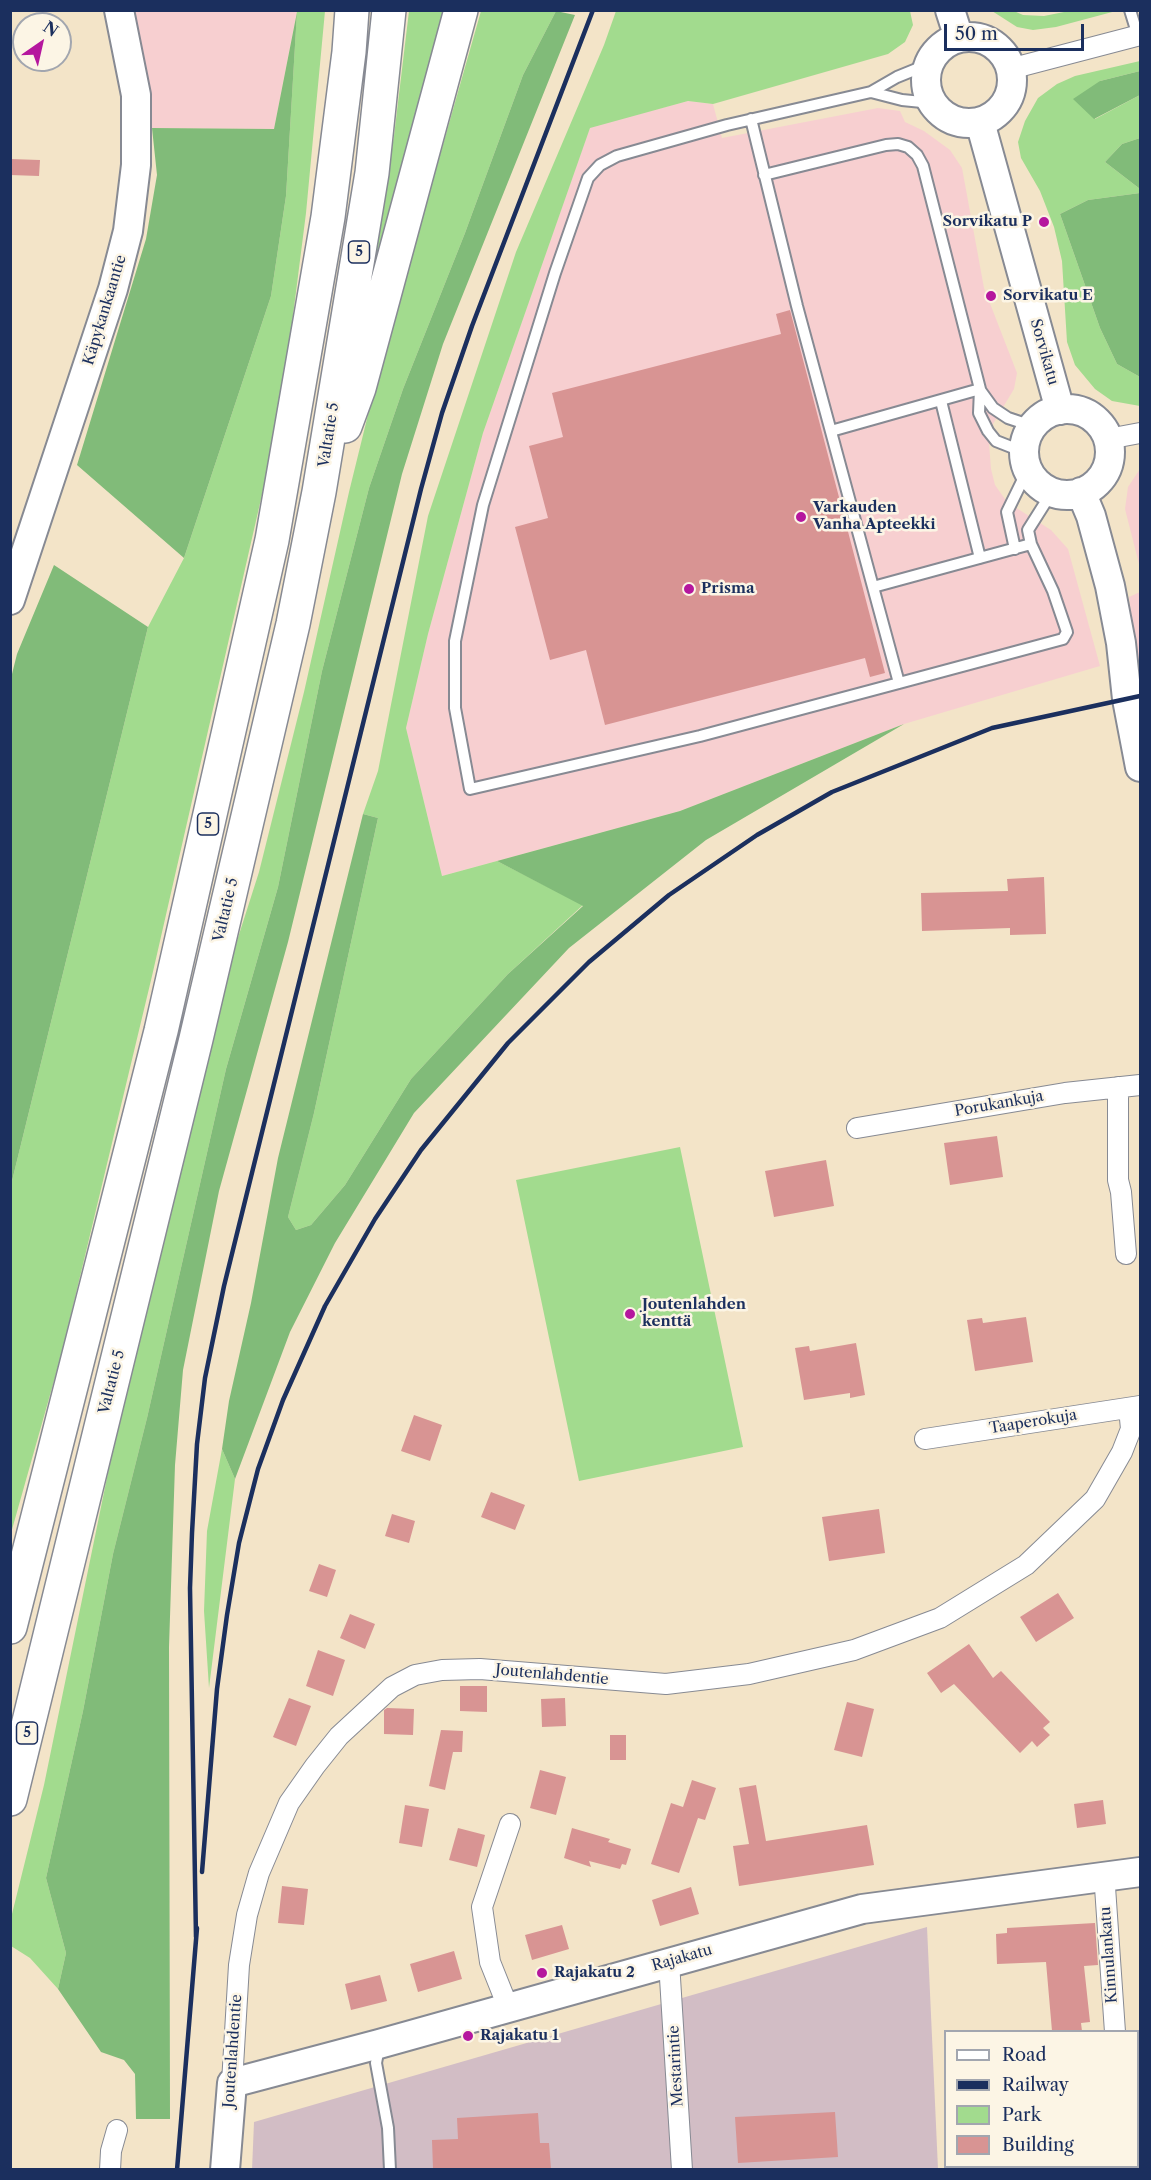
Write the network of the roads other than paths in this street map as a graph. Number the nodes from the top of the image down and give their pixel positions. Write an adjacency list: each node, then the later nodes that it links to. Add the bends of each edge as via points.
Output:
1 (118, 10): 29 (street, Käpykankaantie, via 136,95 136,165 128,231 113,289)
2 (352, 10): 39 (highway, 5, via 328,217 272,540 161,1031)
3 (389, 10): 23 (highway, Valtatie 5 / 5, via 372,172)
4 (462, 10): 23 (highway, via 359,388)
5 (950, 10): 8 (street)
6 (1130, 10): 7 (lane)
7 (1139, 36): 10 (street)
8 (958, 38): 9 (street, via 936,52); 10 (street, via 985,40 1005,57)
9 (929, 64): 11 (lane); 12 (street, via 926,77)
10 (1011, 69): 14 (street, via 1012,83 1006,102 992,117)
11 (871, 92): 12 (lane); 13 (lane)
12 (932, 103): 14 (street, via 953,120)
13 (751, 119): 15 (lane); 31 (lane, via 617,156 600,165 588,178 483,505 454,641 455,708 470,789 700,736)
14 (980, 122): 18 (street, Sorvikatu)
15 (764, 175): 16 (lane, via 886,145 908,147 917,155); 19 (lane)
16 (980, 389): 17 (lane); 22 (lane, via 993,408 1008,418); 22 (lane, via 979,413 988,431 996,441)
17 (941, 401): 19 (lane); 28 (lane)
18 (1060, 410): 21 (street, via 1084,412 1103,428); 22 (street, via 1049,413)
19 (831, 431): 30 (lane)
20 (1140, 432): 21 (street)
21 (1108, 439): 25 (street, via 1108,465 1102,477)
22 (1028, 449): 24 (street, via 1042,487); 27 (lane, via 1007,512)
23 (319, 492): 40 (highway, Valtatie 5 / 5, via 293,624 199,1028)
24 (1052, 492): 25 (street); 26 (lane, via 1028,530)
25 (1081, 492): 32 (street, via 1110,586)
26 (1031, 544): 27 (lane); 31 (lane, via 1067,632 1063,639)
27 (1015, 549): 28 (lane)
28 (980, 558): 30 (lane)
29 (12, 587)
30 (873, 587): 31 (lane)
31 (899, 682)
32 (1140, 767)
33 (1140, 1085): 34 (street, Porukankuja)
34 (1118, 1087): 35 (street, Porukankuja); 36 (street, via 1118,1180)
35 (857, 1128)
36 (1126, 1254)
37 (1135, 1407): 38 (street, Taaperokuja); 48 (street, Joutenlahdentie, via 1122,1452 1095,1499 1026,1565 940,1618 854,1650 749,1674 666,1684 480,1668 442,1670 415,1676 392,1687 339,1736 315,1766 290,1803 259,1873 239,1965)
38 (925, 1438)
39 (10, 1627)
40 (10, 1799)
41 (510, 1824): 45 (street, via 482,1907 490,1962)
42 (1140, 1872): 43 (street, Rajakatu)
43 (1102, 1878): 44 (street, Rajakatu, via 862,1909); 46 (street, Kinnulankatu)
44 (669, 1962): 45 (street, Rajakatu); 53 (street, Mestarintie)
45 (508, 2007): 47 (street, Rajakatu)
46 (1115, 2030)
47 (379, 2044): 48 (street, Rajakatu); 52 (lane, via 376,2063 388,2128)
48 (232, 2083): 51 (street, Joutenlahdentie)
49 (117, 2130): 50 (street)
50 (110, 2169)
51 (225, 2169)
52 (390, 2169)
53 (682, 2169)

